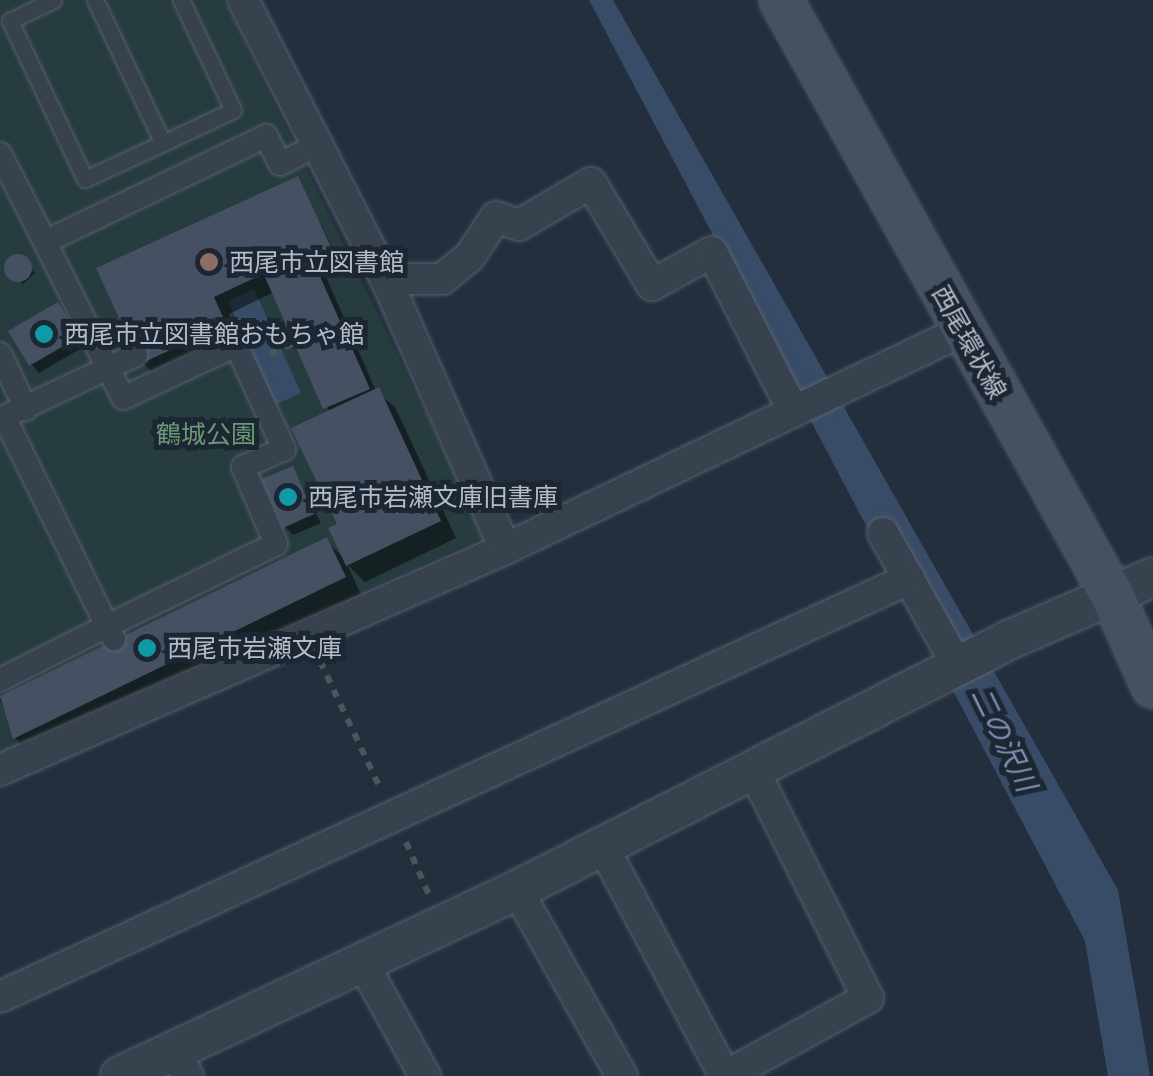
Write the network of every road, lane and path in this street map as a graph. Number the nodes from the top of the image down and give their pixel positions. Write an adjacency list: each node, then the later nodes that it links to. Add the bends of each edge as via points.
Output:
1 (53, 0): 6 (lane, via 10,21 85,180)
2 (95, 0): 6 (lane)
3 (182, 0): 6 (lane, via 232,110)
4 (243, 0): 7 (street)
5 (781, 0): 11 (main road, 西尾環状線)
6 (163, 143)
7 (314, 147): 9 (street, via 280,164 266,136); 10 (street)
8 (0, 154): 9 (street)
9 (45, 242): 16 (street)
10 (386, 279): 18 (street, via 442,279 470,256 496,217 519,225 591,182 652,285 712,252); 20 (street)
11 (962, 331): 18 (street); 23 (main road, 西尾環状線)
12 (294, 343): 13 (path)
13 (284, 347)
14 (0, 354): 17 (street)
15 (136, 354): 16 (street)
16 (108, 366): 17 (street); 24 (street, via 124,398 236,345 284,449 244,467 276,544)
17 (26, 409): 24 (street, via 4,417)
18 (793, 410): 20 (street)
19 (883, 533): 22 (street)
20 (505, 549): 25 (street)
21 (1153, 578): 23 (street)
22 (909, 580): 26 (street); 31 (street)
23 (1112, 597): 26 (street); 28 (main road, 西尾環状線)
24 (110, 632): 27 (street)
25 (308, 635): 30 (street); 31 (path)
26 (957, 666): 29 (street)
27 (0, 680)
28 (1153, 686)
29 (752, 767): 32 (street); 41 (street, via 868,998)
30 (0, 770)
31 (394, 818): 34 (path); 36 (street)
32 (601, 843): 33 (street); 41 (street)
33 (516, 890): 34 (street); 40 (street)
34 (442, 923): 35 (street)
35 (361, 960): 37 (street); 39 (street)
36 (0, 997)
37 (181, 1063): 38 (street)
38 (120, 1076)
39 (425, 1076)
40 (622, 1076)
41 (726, 1076)

